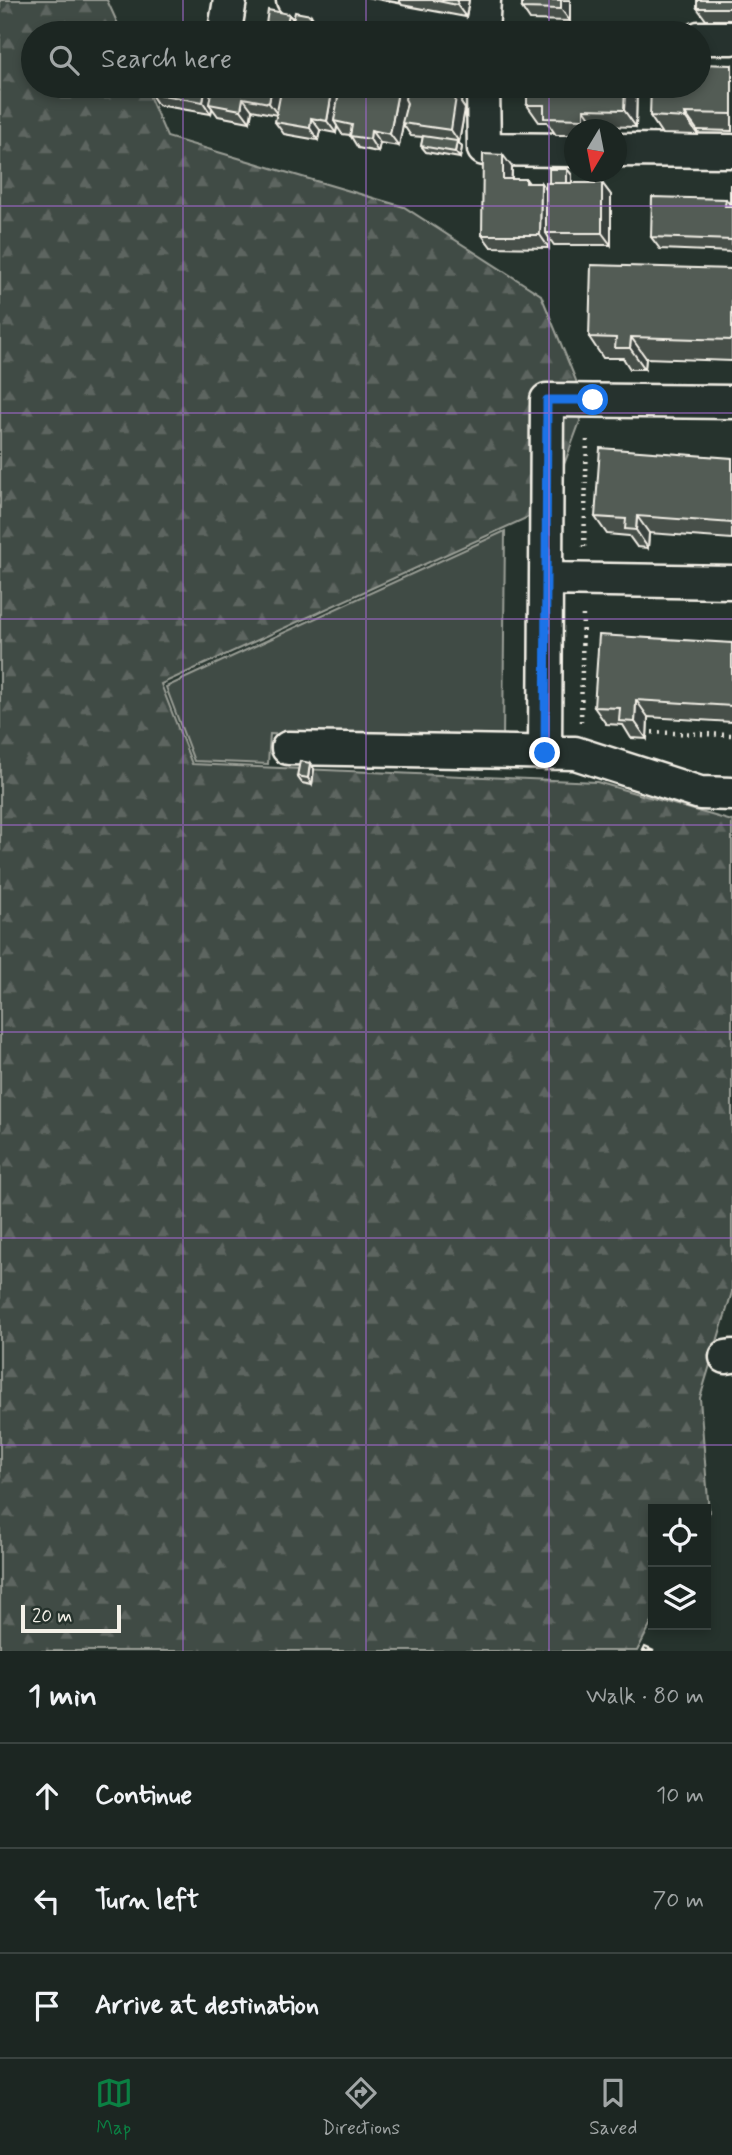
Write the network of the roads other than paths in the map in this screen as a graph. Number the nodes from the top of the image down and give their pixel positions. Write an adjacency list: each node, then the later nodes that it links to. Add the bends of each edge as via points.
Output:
1 (293, 0): 3 (street)
2 (484, 0): 4 (street)
3 (401, 21)
4 (483, 21)
5 (711, 38): 6 (street)
6 (732, 38)
7 (483, 98): 8 (street, via 484,149)
8 (564, 150)
9 (627, 150): 10 (street)
10 (732, 151)
11 (732, 402): 12 (street, via 547,400)
12 (547, 579): 13 (street); 15 (street)
13 (732, 582)
14 (288, 748): 15 (street)
15 (545, 753): 16 (street, via 580,755 700,793)
16 (732, 794)

